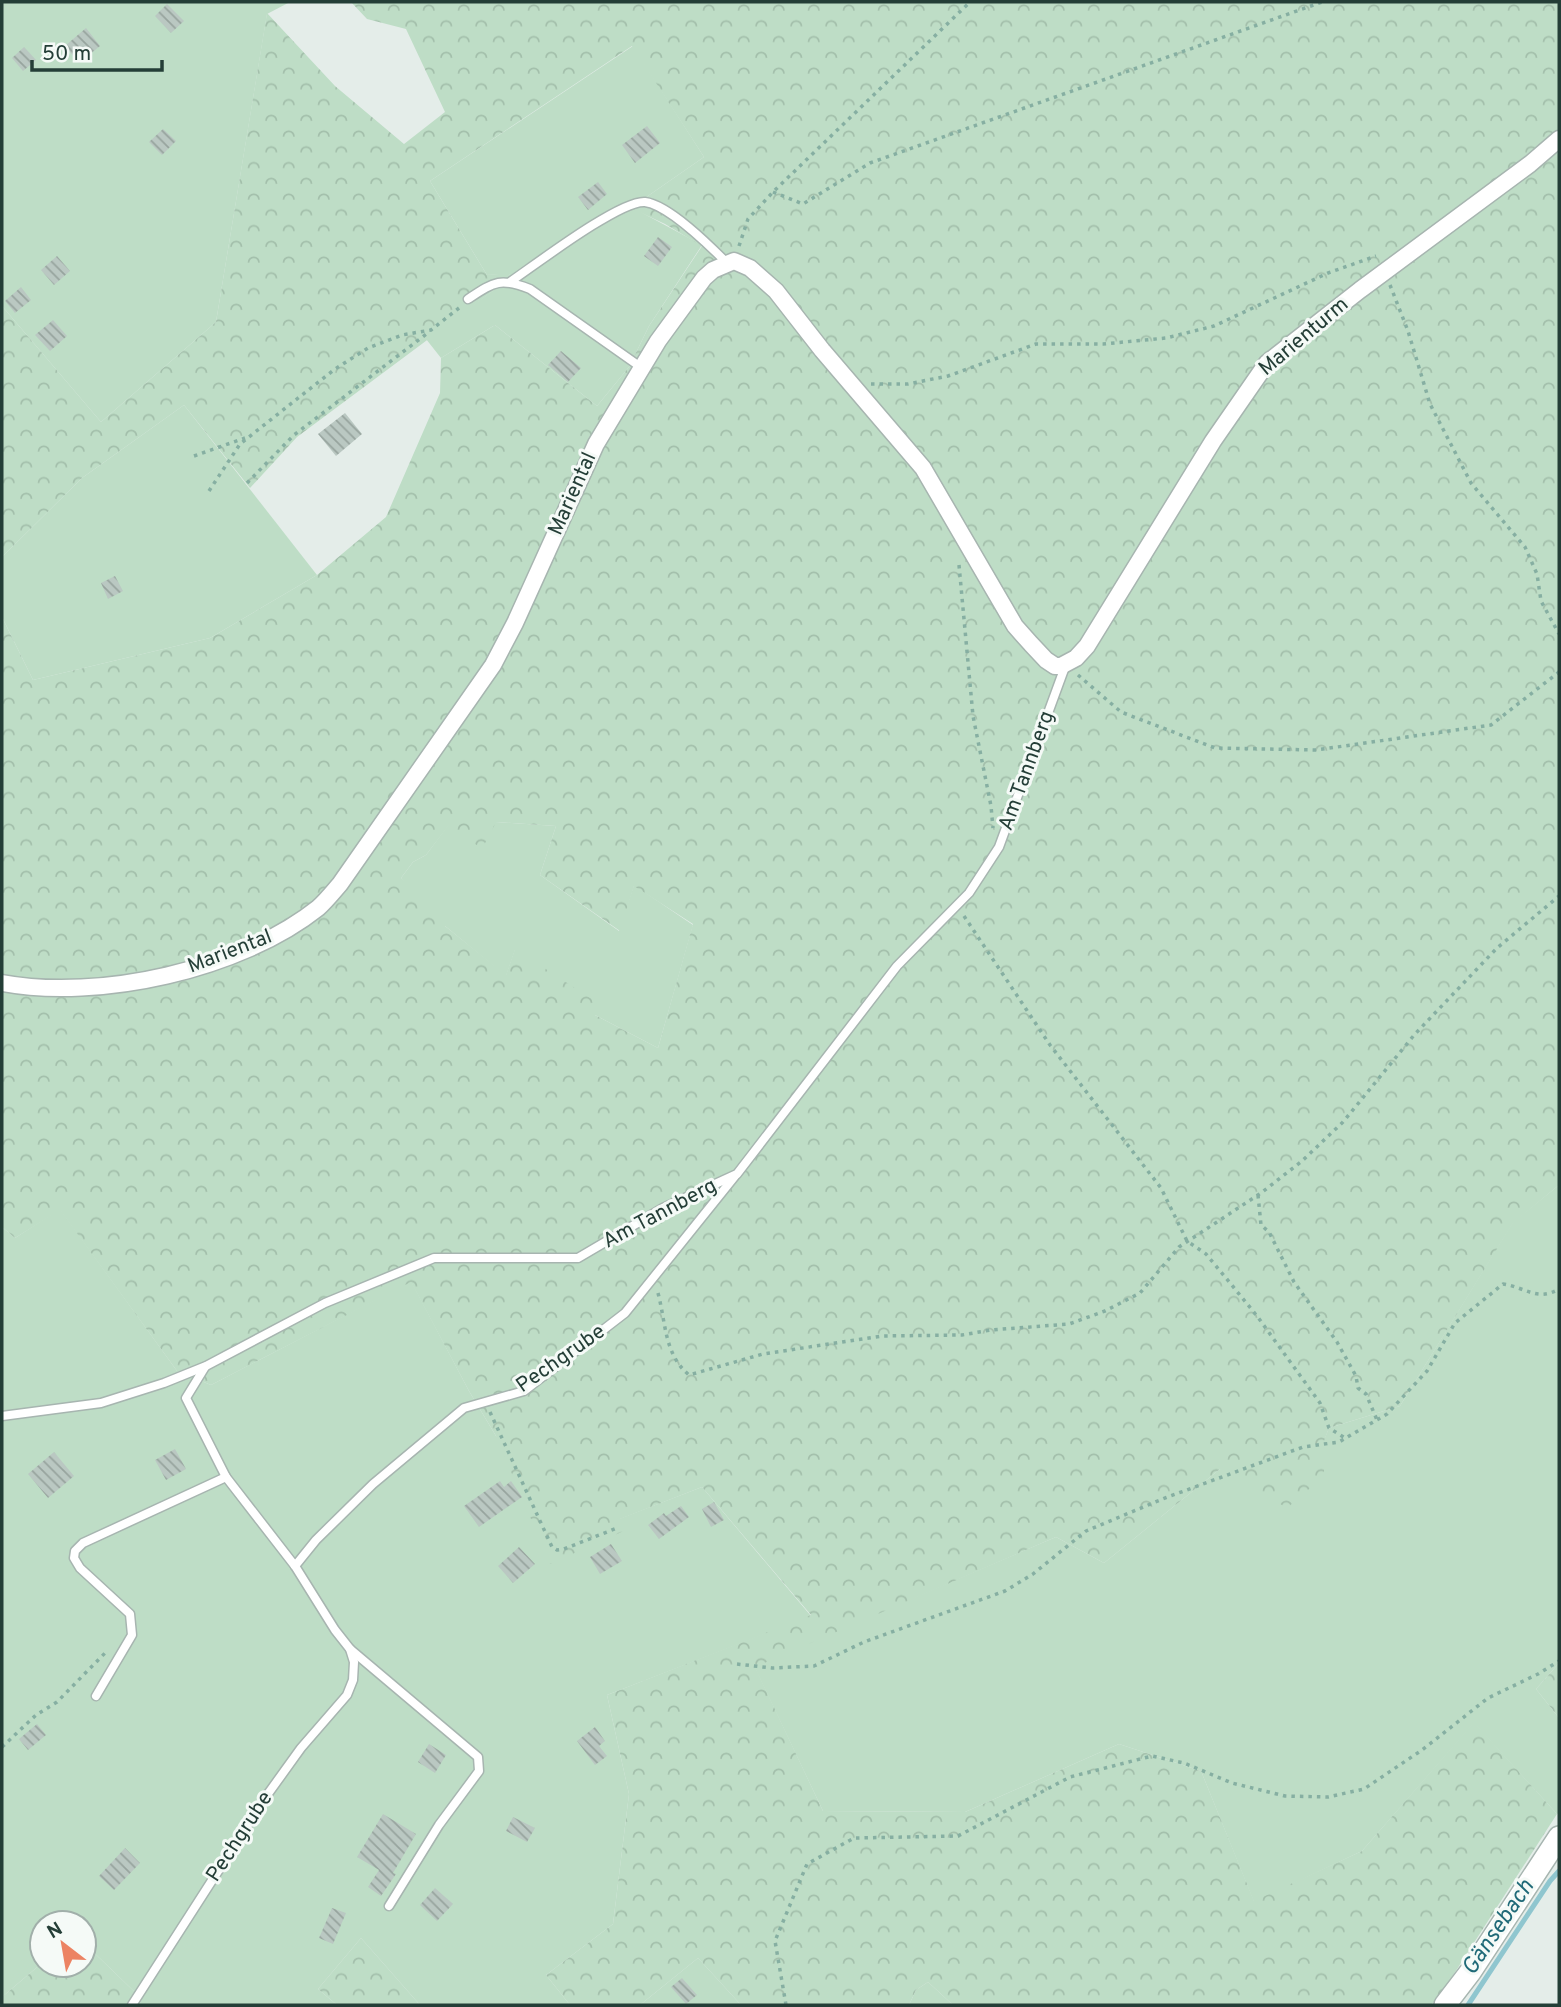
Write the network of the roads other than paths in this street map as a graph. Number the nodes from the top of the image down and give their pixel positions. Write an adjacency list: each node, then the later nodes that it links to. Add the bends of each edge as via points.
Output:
1 (1559, 139): 6 (street, Marienturm, via 1267,363 1213,441 1087,646)
2 (731, 262): 3 (lane, via 697,233 645,202 608,216); 5 (street, Mariental, via 713,270 694,290); 6 (street, via 750,268 776,291 923,468 1014,626 1046,660 1055,666)
3 (510, 282): 4 (lane, via 488,286); 5 (lane, via 530,289)
4 (468, 299)
5 (642, 368): 7 (street, Mariental, via 596,444 493,665 321,905 298,922 234,954 165,976 76,989)
6 (1066, 664): 8 (lane, Am Tannberg, via 999,848 969,892 897,966)
7 (2, 984)
8 (737, 1174): 9 (lane, Am Tannberg, via 663,1208 578,1258 435,1258 325,1303); 12 (lane, Pechgrube, via 625,1313 524,1391 464,1408 373,1484)
9 (205, 1366): 10 (lane, Am Tannberg, via 101,1403); 11 (lane, via 186,1398)
10 (2, 1416)
11 (226, 1477): 12 (lane); 14 (lane, via 83,1543 75,1551 80,1568 130,1614 132,1635)
12 (295, 1566): 13 (lane)
13 (350, 1649): 16 (lane, via 478,1757 479,1771); 17 (lane, Pechgrube, via 354,1680 347,1695 265,1798)
14 (96, 1696)
15 (1559, 1837): 18 (street)
16 (389, 1906)
17 (132, 2005)
18 (1445, 2005)

